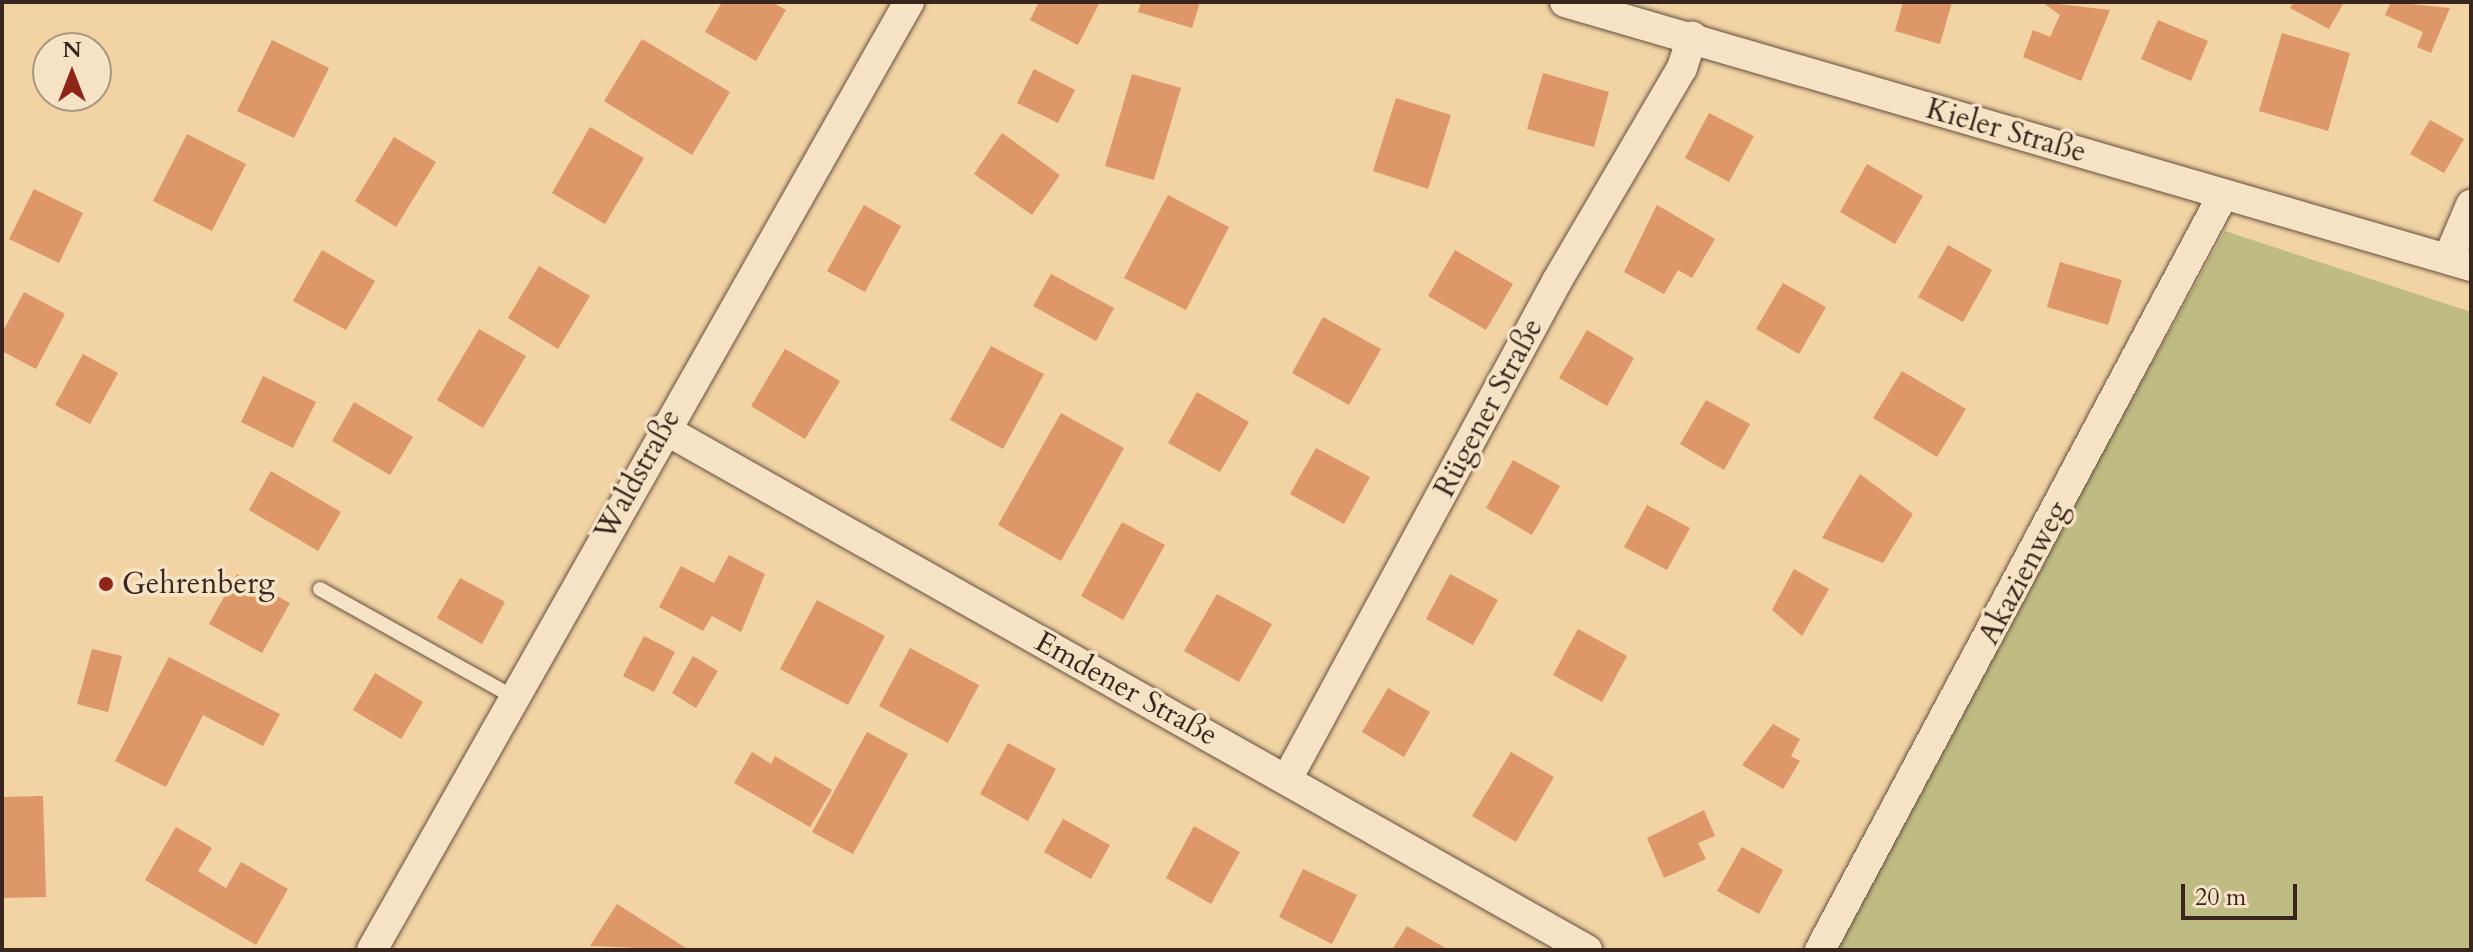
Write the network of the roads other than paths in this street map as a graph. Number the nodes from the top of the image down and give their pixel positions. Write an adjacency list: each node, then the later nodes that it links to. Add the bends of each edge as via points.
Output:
1 (909, 2): 7 (street, Waldstraße)
2 (1565, 2): 3 (street, Kieler Straße)
3 (1692, 37): 4 (street, Kieler Straße); 10 (street, Rügener Straße, via 1682,68 1557,281)
4 (2223, 195): 6 (street, Kieler Straße); 13 (street, Akazienweg)
5 (2471, 205): 6 (street)
6 (2460, 263)
7 (664, 429): 9 (street, Waldstraße); 10 (street, Emdener Straße)
8 (320, 589): 9 (lane)
9 (513, 697): 11 (street, Waldstraße)
10 (1287, 779): 12 (street, Emdener Straße)
11 (372, 950)
12 (1587, 950)
13 (1820, 950)

